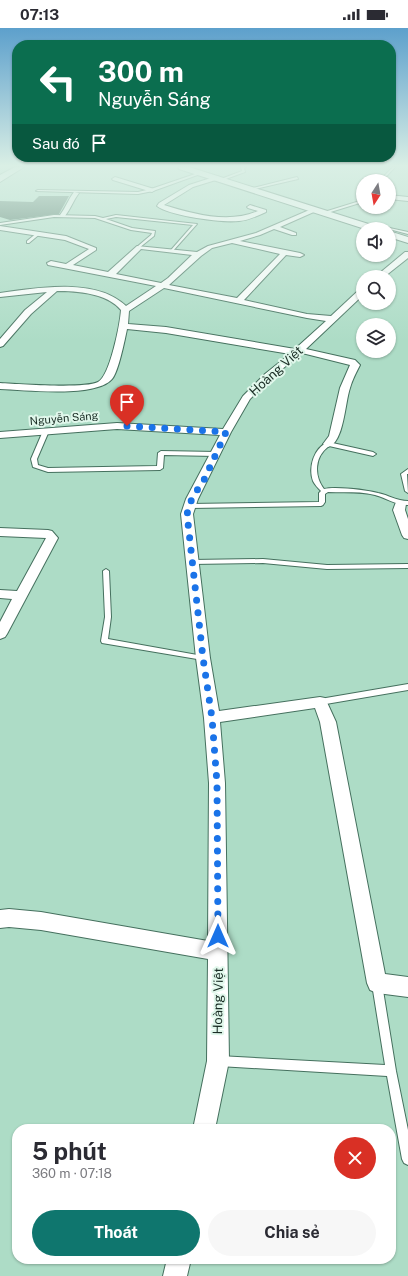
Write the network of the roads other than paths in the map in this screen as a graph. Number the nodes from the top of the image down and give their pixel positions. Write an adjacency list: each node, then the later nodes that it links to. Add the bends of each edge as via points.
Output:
1 (123, 225): 14 (lane, via 154,232)
2 (194, 225): 15 (lane)
3 (272, 225): 4 (street)
4 (275, 226): 9 (street); 12 (street, via 258,234)
5 (0, 228): 7 (street)
6 (396, 230): 8 (lane)
7 (39, 233): 13 (lane); 21 (street, via 66,238 94,249)
8 (408, 233)
9 (294, 234)
10 (396, 236): 11 (street)
11 (408, 240)
12 (229, 241): 16 (street); 17 (street)
13 (28, 242)
14 (139, 247): 15 (street); 23 (street)
15 (172, 251): 17 (street)
16 (284, 253): 19 (street); 28 (street, via 274,267 258,279)
17 (198, 254): 24 (street, via 171,280)
18 (408, 254): 22 (street)
19 (300, 255)
20 (51, 263): 21 (street)
21 (67, 266): 23 (street)
22 (388, 270)
23 (110, 275): 24 (street)
24 (162, 285): 28 (street); 29 (street)
25 (54, 290): 26 (street); 29 (street, via 81,290 97,294 119,303); 32 (street, via 28,312)
26 (0, 295)
27 (356, 297): 30 (street, Hoàng Việt)
28 (239, 301): 30 (street, via 300,315)
29 (125, 310): 31 (street)
30 (332, 319): 33 (street, Hoàng Việt)
31 (124, 326): 33 (street, via 166,330); 34 (street, via 109,377 101,384 72,388)
32 (0, 344)
33 (298, 351): 36 (street, Hoàng Việt, via 246,398); 38 (street, via 352,362 355,365 345,388 334,436)
34 (0, 386)
35 (46, 431): 36 (street, Nguyễn Sáng, via 117,426); 37 (street, Nguyễn Sáng); 39 (lane, via 34,459 35,466 48,470 160,468 161,453)
36 (226, 432): 39 (street, Hoàng Việt)
37 (0, 435)
38 (328, 444): 40 (lane); 42 (lane, via 321,449 315,462 316,481)
39 (216, 454): 45 (street, Hoàng Việt)
40 (373, 454)
41 (408, 471): 43 (lane, via 404,474)
42 (323, 491): 44 (lane, via 371,492); 45 (lane, via 321,504)
43 (408, 492)
44 (404, 503): 47 (street, via 399,510)
45 (190, 506): 48 (street, Hoàng Việt, via 187,514)
46 (0, 532): 52 (street, via 48,534 52,538)
47 (408, 535)
48 (192, 562): 49 (lane, via 263,561 327,567); 54 (street, Hoàng Việt)
49 (408, 566)
50 (106, 570): 54 (lane, via 108,617 104,641)
51 (0, 594): 52 (street)
52 (20, 596): 53 (street)
53 (0, 634)
54 (203, 658): 57 (street, Hoàng Việt)
55 (408, 687): 56 (lane)
56 (320, 702): 57 (street); 60 (street, via 328,722)
57 (212, 718): 59 (street, Hoàng Việt, via 217,783)
58 (0, 919): 59 (street, via 41,921)
59 (218, 952): 62 (street, Hoàng Việt)
60 (377, 983): 61 (street); 63 (lane)
61 (408, 987)
62 (218, 1061): 63 (lane); 64 (street, Hoàng Việt)
63 (391, 1071): 65 (lane)
64 (205, 1124)
65 (408, 1159)
66 (178, 1264): 67 (street)
67 (175, 1276)

